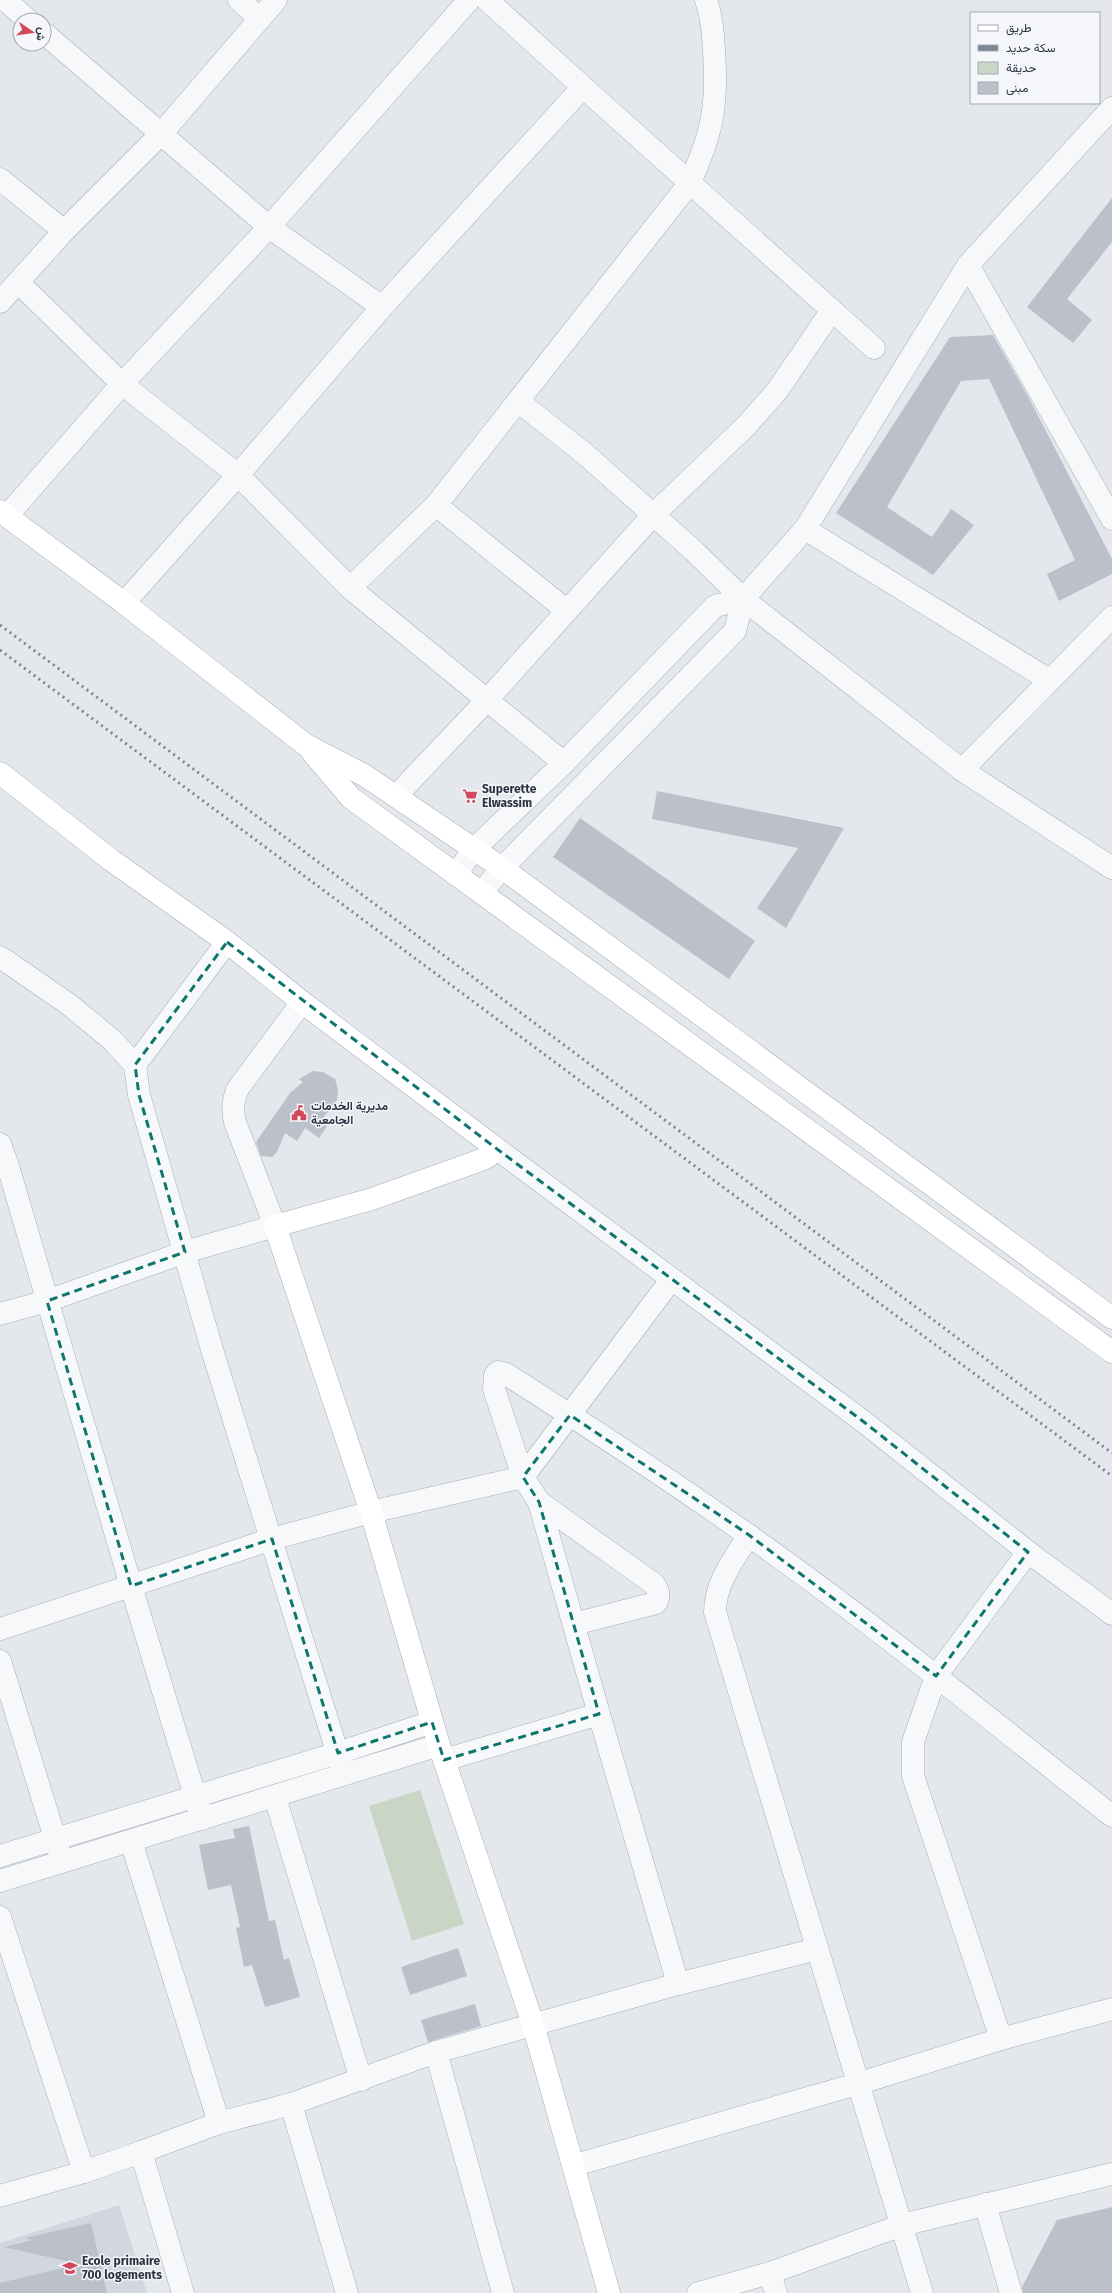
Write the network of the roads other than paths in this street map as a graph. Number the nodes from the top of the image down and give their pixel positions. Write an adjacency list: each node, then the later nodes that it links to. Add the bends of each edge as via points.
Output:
1 (5, 0): 7 (street)
2 (238, 0): 8 (street)
3 (276, 0): 8 (street)
4 (469, 0): 15 (street)
5 (487, 0): 10 (street)
6 (706, 0): 14 (street, via 711,15 716,87 713,122)
7 (19, 12)
8 (260, 19): 12 (street)
9 (52, 40): 12 (street)
10 (583, 87): 14 (street); 20 (street)
11 (1112, 108): 17 (street)
12 (161, 134): 15 (street); 16 (street)
13 (0, 179): 16 (street)
14 (690, 184): 21 (street); 24 (street)
15 (269, 227): 20 (street); 23 (street)
16 (64, 231): 18 (street)
17 (968, 265): 29 (street); 30 (street)
18 (18, 282): 19 (street); 23 (street)
19 (0, 302)
20 (382, 306): 25 (street)
21 (832, 310): 22 (street); 28 (street, via 776,390 746,426)
22 (874, 348)
23 (122, 384): 25 (street); 27 (street)
24 (518, 401): 26 (street); 28 (street, via 585,454)
25 (238, 475): 31 (street); 33 (street)
26 (436, 505): 31 (street); 34 (street)
27 (4, 513): 33 (street)
28 (653, 515): 32 (street); 34 (street)
29 (1112, 519)
30 (805, 529): 32 (street); 36 (street)
31 (350, 588): 37 (street)
32 (743, 599): 39 (street, via 716,606); 40 (street); 44 (street, via 735,631)
33 (124, 604): 38 (street)
34 (566, 610): 37 (street)
35 (1112, 617): 36 (street)
36 (1049, 680): 40 (street)
37 (487, 700): 39 (street); 42 (street)
38 (306, 745): 42 (street, via 364,774); 46 (street, via 351,798)
39 (564, 763): 43 (street)
40 (962, 770): 45 (street)
41 (0, 774): 48 (street, via 111,860)
42 (397, 795): 43 (street)
43 (474, 848): 44 (street); 46 (street)
44 (502, 868): 47 (street); 59 (street)
45 (1112, 868)
46 (456, 874): 47 (street)
47 (482, 892): 60 (street)
48 (227, 942): 50 (street); 51 (street)
49 (0, 957): 51 (street, via 67,1003 111,1039)
50 (302, 1002): 53 (street); 54 (street, via 237,1090 233,1101 235,1122)
51 (135, 1065): 55 (street, via 139,1095)
52 (0, 1144): 57 (street)
53 (493, 1146): 54 (street, via 489,1156 481,1160 372,1199); 56 (street)
54 (275, 1226): 55 (street); 64 (street)
55 (185, 1252): 57 (street); 66 (street)
56 (671, 1280): 61 (street); 67 (street, via 864,1422)
57 (47, 1300): 58 (street); 68 (street)
58 (0, 1314)
59 (1112, 1318)
60 (1112, 1352)
61 (570, 1415): 62 (street); 62 (street, via 506,1374 498,1372 494,1375 494,1389); 65 (street)
62 (523, 1477): 63 (street); 64 (street)
63 (539, 1502): 70 (street); 70 (street, via 654,1584 658,1590 659,1597 656,1603)
64 (371, 1512): 66 (street); 75 (street)
65 (748, 1535): 73 (street); 88 (street, via 720,1585 715,1599 715,1612)
66 (272, 1539): 68 (street); 77 (street)
67 (1028, 1552): 69 (street); 73 (street)
68 (131, 1586): 71 (street); 78 (street)
69 (1112, 1614)
70 (574, 1624): 74 (street)
71 (0, 1629)
72 (0, 1661): 82 (street)
73 (936, 1676): 80 (street); 92 (street, via 913,1742 913,1776)
74 (599, 1714): 76 (street); 89 (street)
75 (432, 1722): 76 (street); 77 (street)
76 (442, 1752): 77 (street); 91 (street)
77 (341, 1763): 78 (street); 79 (street)
78 (195, 1796): 81 (street); 82 (street)
79 (275, 1797): 81 (street); 94 (street)
80 (1112, 1816)
81 (202, 1819): 83 (street)
82 (55, 1838): 84 (street); 85 (street)
83 (131, 1841): 85 (street); 97 (street)
84 (0, 1856)
85 (62, 1862): 86 (street)
86 (0, 1881)
87 (0, 1917): 100 (street)
88 (817, 1949): 89 (street); 95 (street)
89 (678, 1984): 91 (street)
90 (1112, 2009): 92 (street)
91 (533, 2024): 93 (street); 99 (street)
92 (1000, 2039): 95 (street)
93 (436, 2052): 94 (street); 108 (street)
94 (361, 2080): 96 (street)
95 (857, 2084): 99 (street); 104 (street)
96 (291, 2104): 97 (street); 107 (street)
97 (219, 2122): 98 (street)
98 (141, 2152): 100 (street); 106 (street)
99 (575, 2165): 109 (street)
100 (84, 2172): 102 (street)
101 (1112, 2174): 103 (street)
102 (0, 2196)
103 (984, 2204): 104 (street); 112 (street)
104 (902, 2225): 105 (street); 111 (street)
105 (773, 2283): 110 (street)
106 (183, 2293)
107 (347, 2293)
108 (503, 2293)
109 (609, 2293)
110 (698, 2293)
111 (922, 2293)
112 (1010, 2293)

